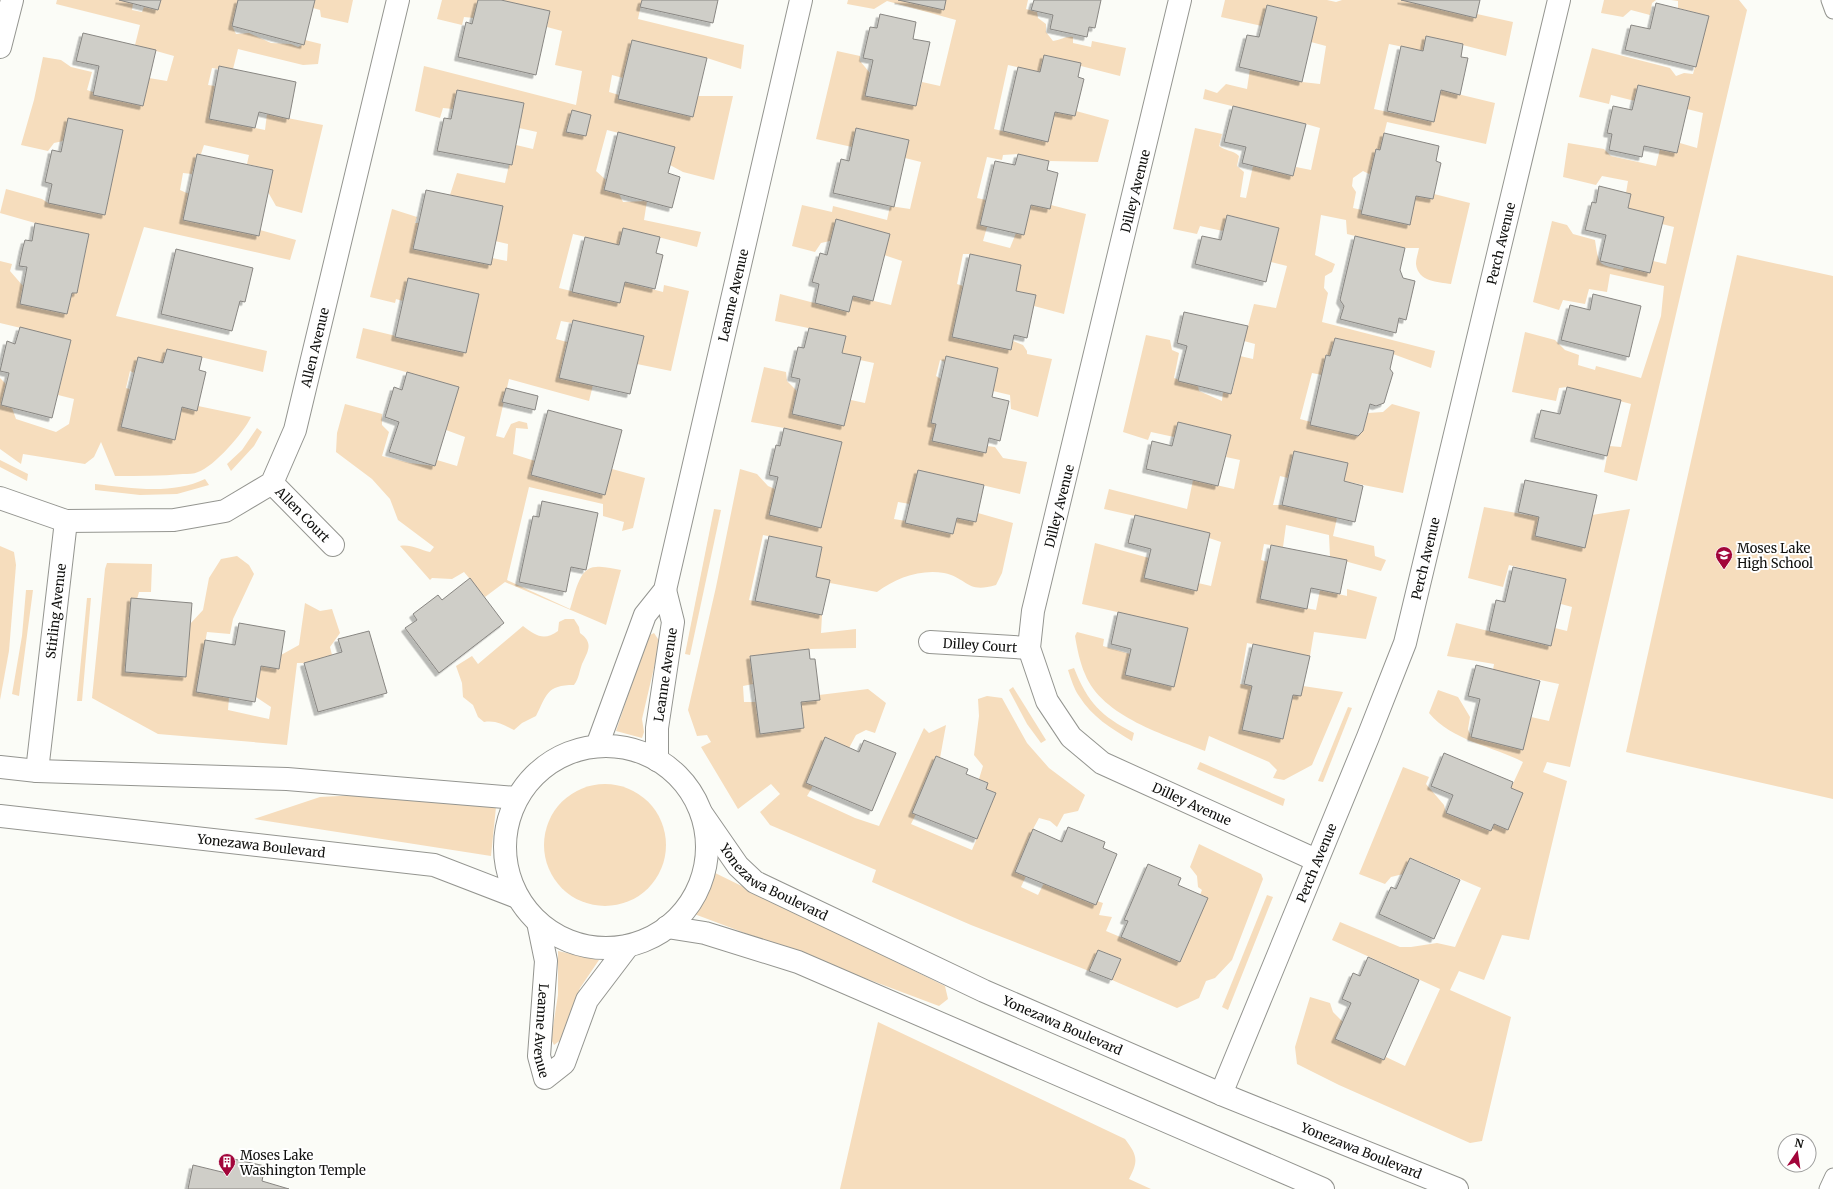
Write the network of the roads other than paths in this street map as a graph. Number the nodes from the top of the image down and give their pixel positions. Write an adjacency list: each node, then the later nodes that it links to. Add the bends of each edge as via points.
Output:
1 (12, 0): 8 (street)
2 (398, 0): 9 (street, Allen Avenue, via 295,430)
3 (801, 0): 13 (street, Leanne Avenue)
4 (1180, 0): 15 (street, Dilley Avenue, via 1033,611)
5 (1559, 0): 23 (street, Perch Avenue, via 1405,643)
6 (1829, 0): 7 (lane)
7 (1833, 11)
8 (0, 47)
9 (272, 483): 11 (street, via 225,511 174,520); 12 (street, Allen Court)
10 (0, 498): 11 (street)
11 (66, 521): 19 (street, Stirling Avenue)
12 (333, 545)
13 (665, 590): 16 (street, Leanne Avenue, via 645,615); 17 (street, Leanne Avenue, via 673,622 657,728)
14 (930, 642): 15 (street, Dilley Court)
15 (1029, 648): 23 (street, Dilley Avenue, via 1047,701 1071,737 1102,763)
16 (597, 746): 17 (street, via 629,748); 20 (street, via 563,755 535,775)
17 (657, 760): 21 (street, via 681,778)
18 (0, 767): 19 (street)
19 (37, 771): 20 (street, via 287,779)
20 (517, 798): 24 (street, via 507,822 504,848 508,873)
21 (702, 814): 26 (street, via 707,840 706,866 698,891 683,913); 28 (street, Yonezawa Boulevard, via 738,866 755,882 984,991)
22 (0, 816): 24 (street, Yonezawa Boulevard, via 434,865)
23 (1316, 860): 28 (street, Perch Avenue)
24 (517, 897): 25 (street)
25 (538, 922): 27 (street, via 565,940 596,948); 27 (street, Leanne Avenue, via 546,961 539,1056 545,1078 564,1063 587,1000)
26 (667, 927): 27 (street, via 658,934); 30 (street, via 705,933 798,962)
27 (628, 946)
28 (1221, 1094): 31 (street, Yonezawa Boulevard)
29 (1833, 1176): 32 (lane)
30 (1323, 1189)
31 (1456, 1189)
32 (1827, 1189)

